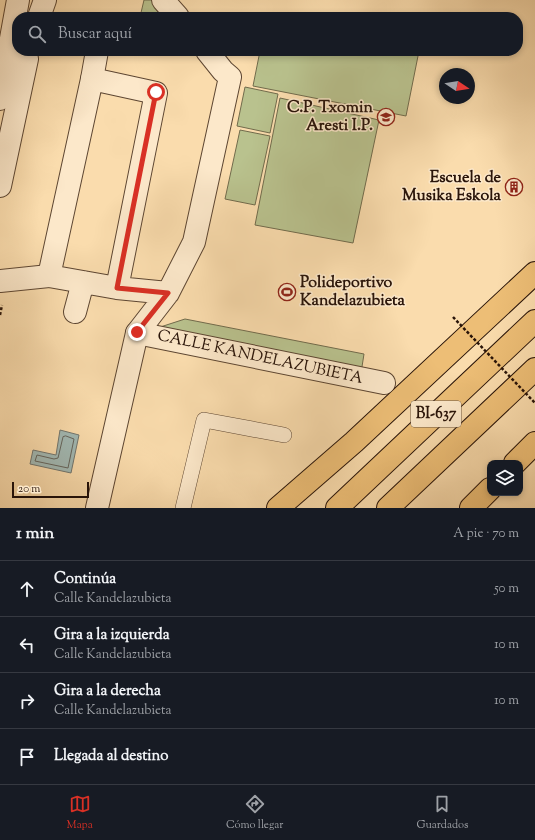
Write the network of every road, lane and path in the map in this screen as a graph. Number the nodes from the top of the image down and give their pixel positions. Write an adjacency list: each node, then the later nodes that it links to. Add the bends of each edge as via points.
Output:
1 (18, 0): 4 (street)
2 (45, 0): 5 (street)
3 (163, 0): 6 (street)
4 (16, 12)
5 (41, 12)
6 (174, 12)
7 (12, 33): 12 (street)
8 (96, 56): 11 (street)
9 (211, 56): 19 (street, CALLE KANDELAZUBIETA, via 230,77 194,242)
10 (27, 59): 13 (street)
11 (92, 79): 15 (street); 18 (street, via 156,92)
12 (0, 99)
13 (0, 186)
14 (535, 273): 33 (main road, via 354,442)
15 (49, 276): 16 (street); 17 (street)
16 (0, 281)
17 (83, 282): 18 (street); 20 (street)
18 (117, 288): 19 (street)
19 (168, 293): 23 (street, CALLE KANDELAZUBIETA)
20 (75, 312)
21 (453, 317): 26 (path, bridge)
22 (535, 321): 34 (main road, BI-637)
23 (137, 332): 25 (street, CALLE KANDELAZUBIETA); 31 (street, CALLE KANDELAZUBIETA)
24 (535, 369): 35 (main road, BI-637)
25 (384, 383)
26 (535, 403)
27 (284, 435): 32 (lane, via 204,420)
28 (535, 443): 29 (main road)
29 (518, 460)
30 (487, 491): 36 (main road)
31 (97, 508)
32 (182, 508)
33 (278, 508)
34 (337, 508)
35 (388, 508)
36 (471, 508)

